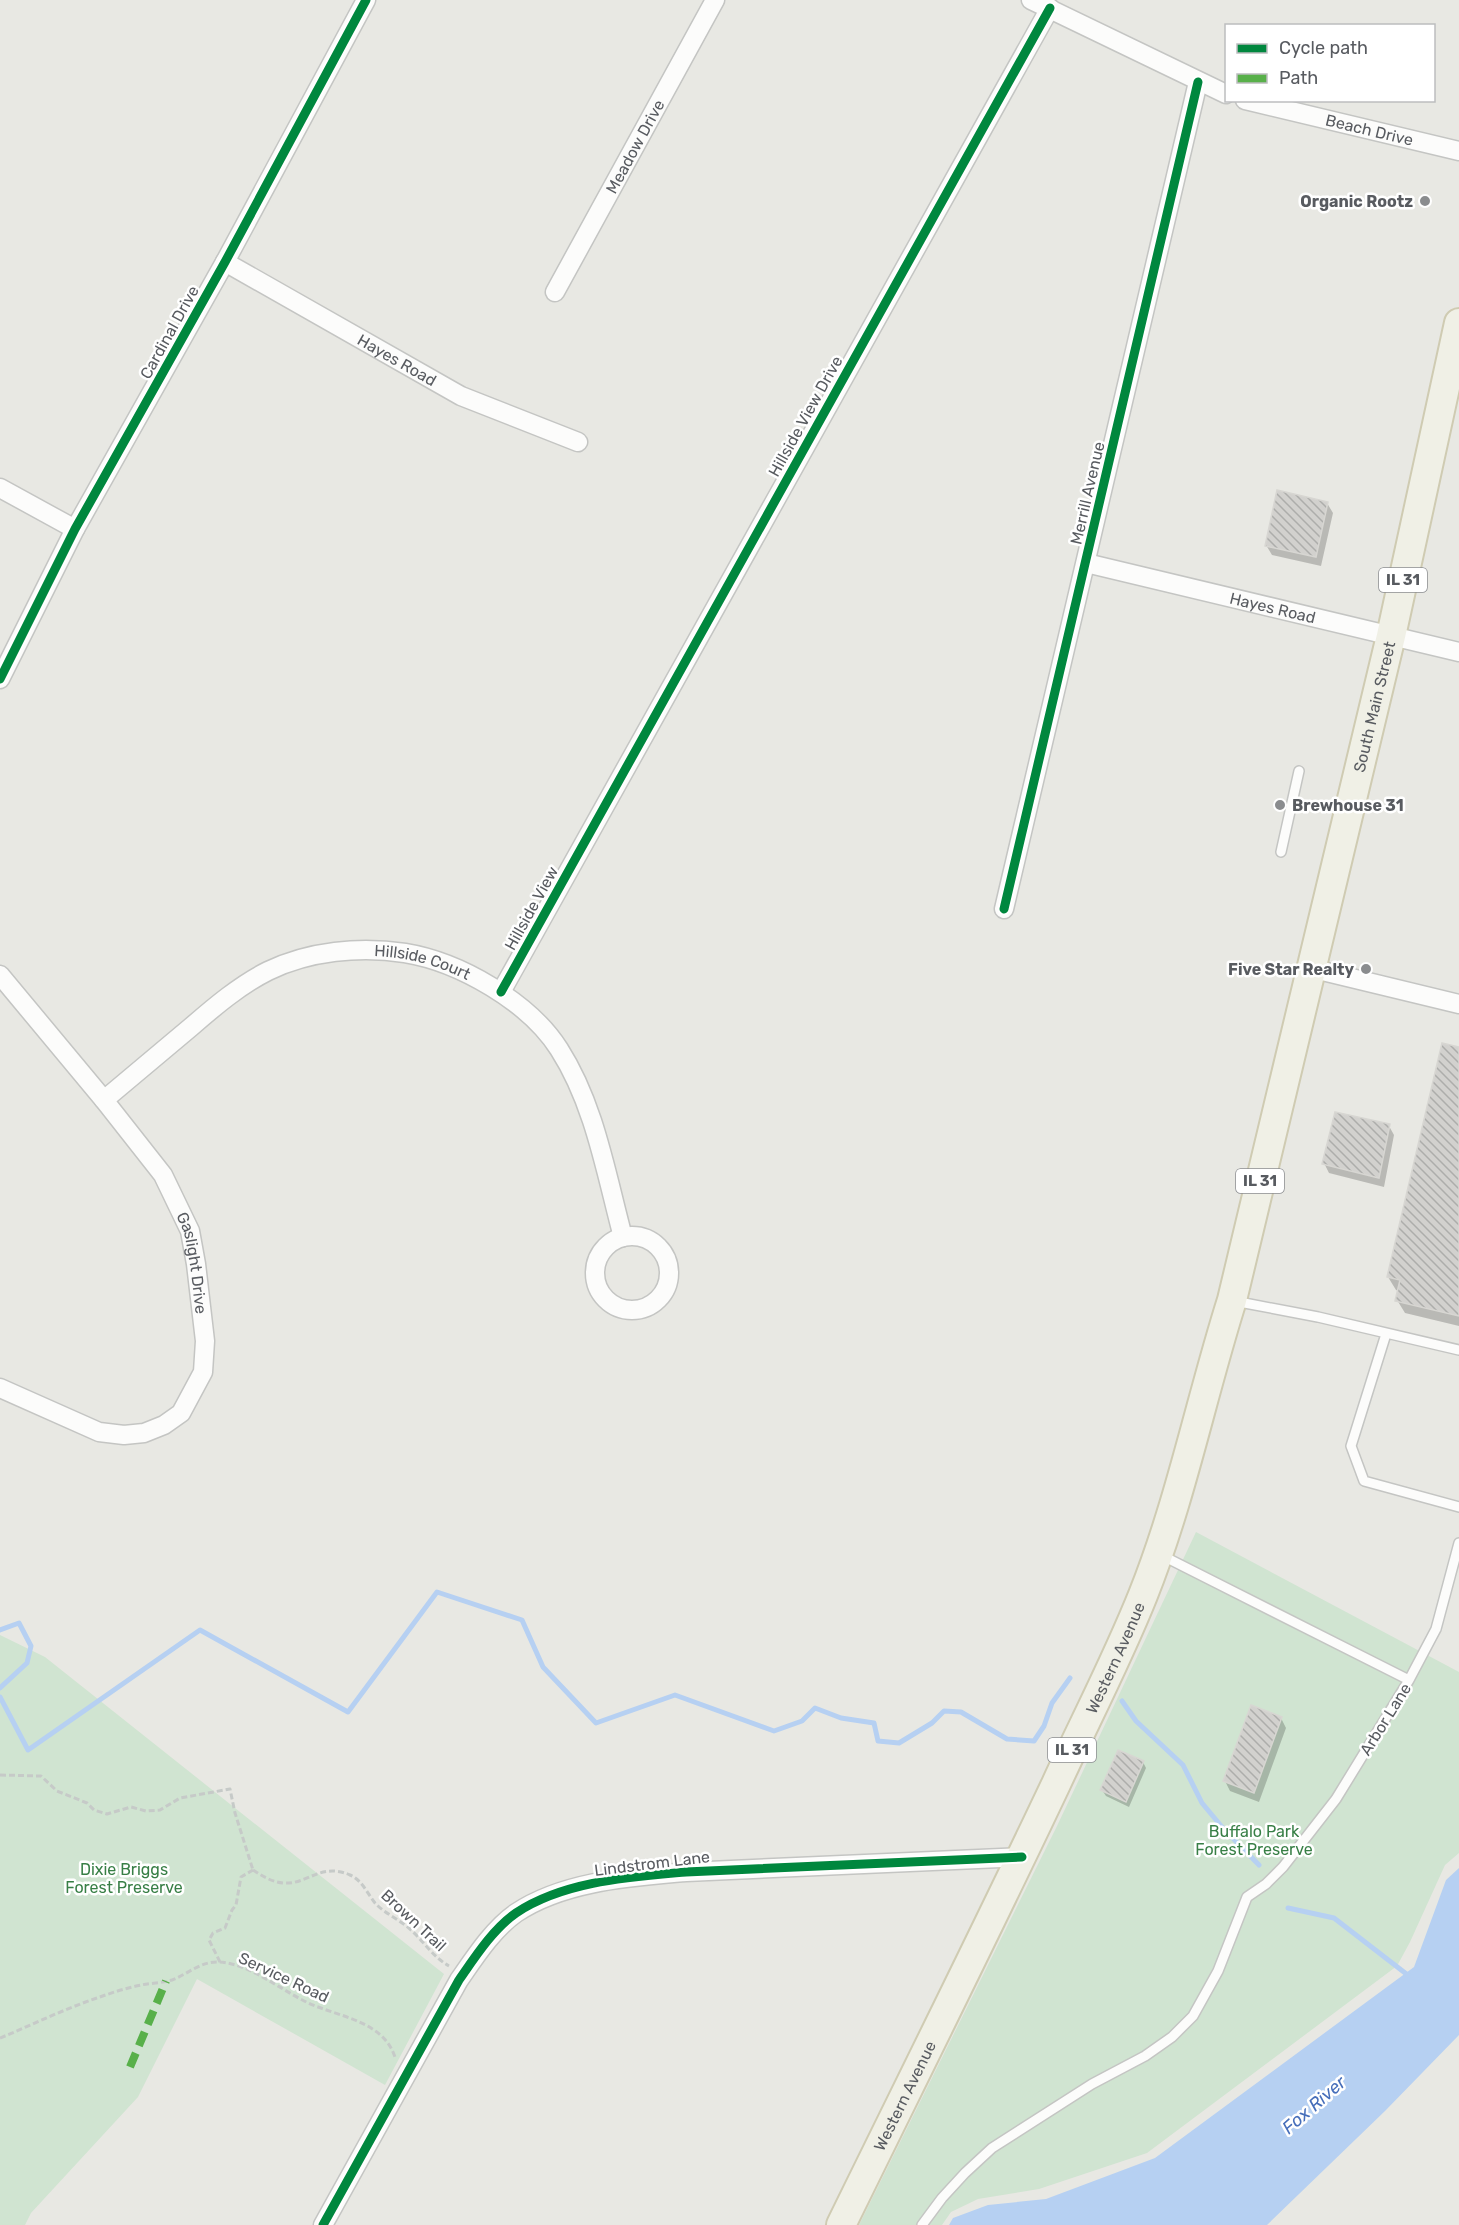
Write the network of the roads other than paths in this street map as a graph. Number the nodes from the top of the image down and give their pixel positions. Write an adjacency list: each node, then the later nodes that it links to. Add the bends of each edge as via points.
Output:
1 (366, 0): 9 (street, Cardinal Drive)
2 (715, 0): 10 (street, Meadow Drive)
3 (1031, 0): 4 (street)
4 (1050, 8): 5 (street); 20 (street, Hillside View Drive)
5 (1198, 82): 6 (street); 15 (street, Merrill Avenue)
6 (1225, 93)
7 (1253, 102): 8 (street, Beach Drive)
8 (1459, 151)
9 (225, 262): 12 (street, Hayes Road, via 461,396); 14 (street, Cardinal Drive)
10 (555, 292)
11 (1459, 323): 16 (main road, South Main Street / IL 31)
12 (578, 442)
13 (0, 488): 14 (street)
14 (75, 528): 18 (street, Cardinal Drive)
15 (1086, 563): 16 (street, Hayes Road); 22 (street, Merrill Avenue)
16 (1391, 636): 17 (street, Hayes Road); 23 (main road, South Main Street / IL 31)
17 (1459, 652)
18 (0, 679)
19 (1299, 771): 21 (lane)
20 (588, 839): 25 (street, Hillside View)
21 (1281, 852)
22 (1004, 909)
23 (1310, 968): 26 (street); 29 (main road, South Main Street / IL 31)
24 (0, 975): 27 (street, Gaslight Drive)
25 (501, 992): 27 (street, Hillside Court, via 454,967 406,953 359,950 312,955 267,972 222,1001); 28 (street, Hillside Court, via 532,1016 559,1048 574,1076 593,1122)
26 (1459, 1004)
27 (104, 1100): 32 (street, Gaslight Drive, via 163,1176 190,1231 205,1341 203,1372 181,1413 144,1433 99,1432)
28 (623, 1237): 28 (street, via 600,1255 597,1283 603,1296 614,1305 642,1309 665,1292 668,1264 651,1241)
29 (1232, 1300): 30 (lane); 35 (main road, Western Avenue / IL 31)
30 (1386, 1334): 31 (lane); 33 (lane, via 1351,1446 1364,1481)
31 (1459, 1350)
32 (0, 1388)
33 (1459, 1508)
34 (1459, 1543): 36 (lane, Arbor Lane, via 1432,1638)
35 (1158, 1554): 36 (lane); 37 (main road, Western Avenue / IL 31, via 1118,1653)
36 (1409, 1680): 40 (lane, Arbor Lane, via 1336,1799 1283,1867 1247,1897 1218,1971 1193,2016 1145,2056 1092,2084 992,2148 942,2198)
37 (1022, 1857): 38 (street, Lindstrom Lane, via 686,1872 556,1893 516,1914 479,1950 462,1975); 39 (main road, Western Avenue / IL 31)
38 (323, 2225)
39 (841, 2225)
40 (922, 2225)

